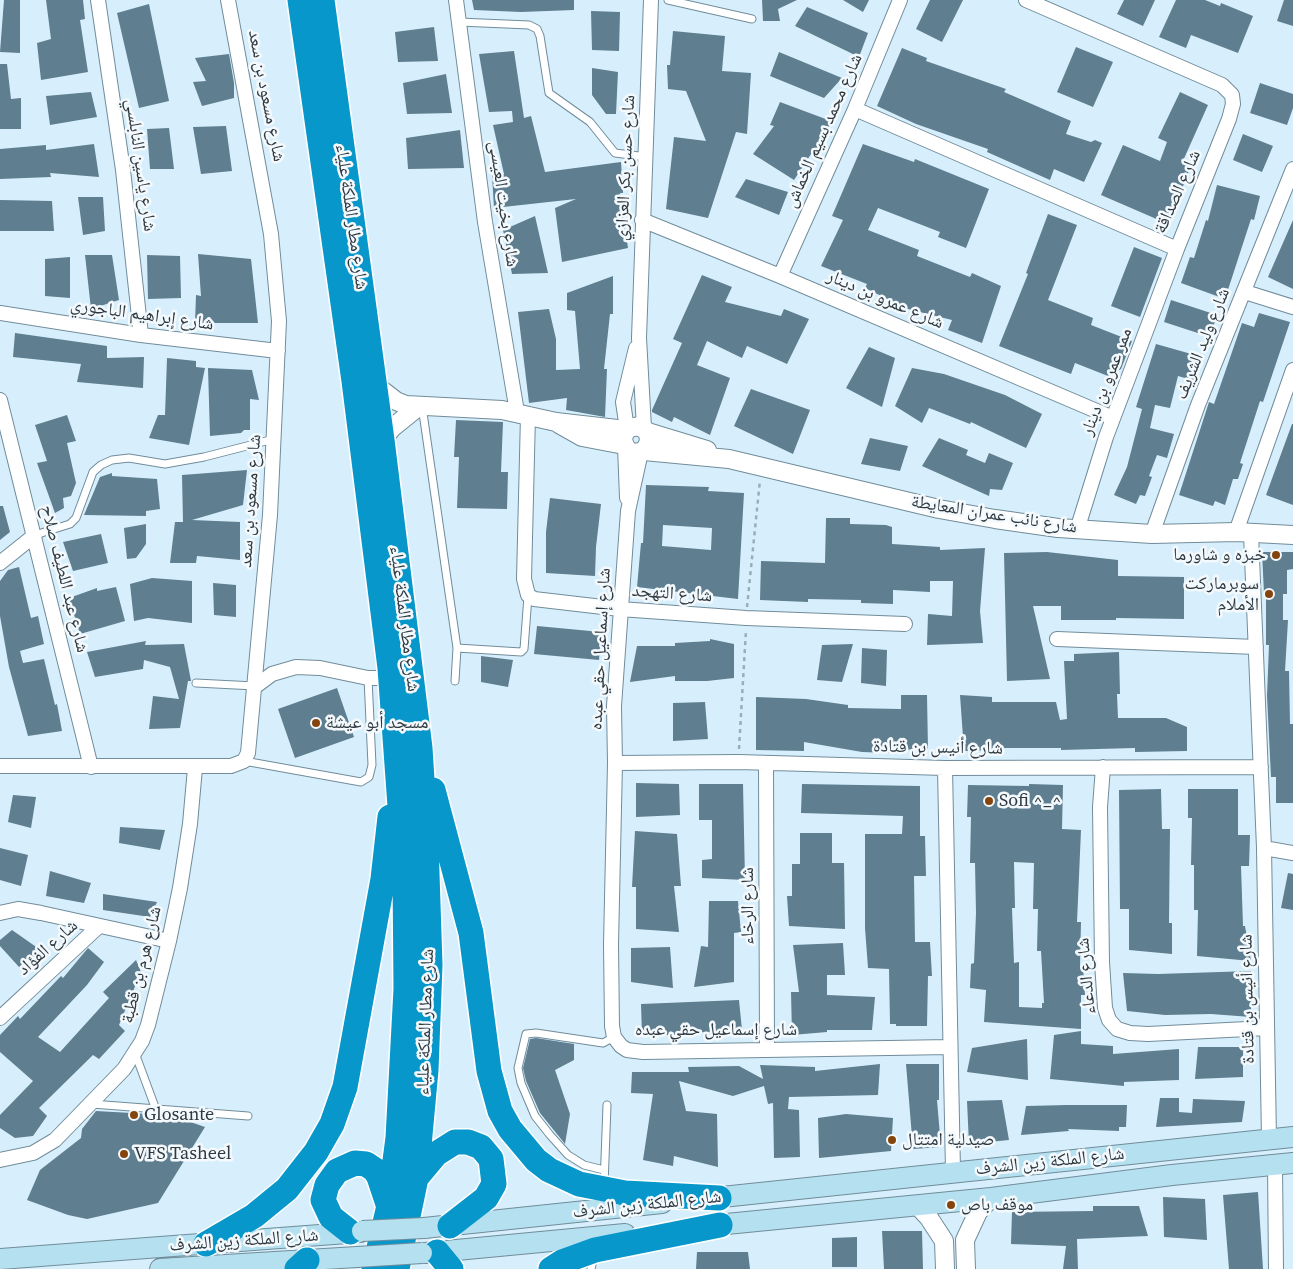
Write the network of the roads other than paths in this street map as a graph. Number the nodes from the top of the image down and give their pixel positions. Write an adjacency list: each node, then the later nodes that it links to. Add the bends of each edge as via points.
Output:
1 (98, 0): 21 (street, شارع ياسين النابلسي, via 123,170)
2 (228, 0): 23 (street, شارع مسعود بن سعد, via 271,234)
3 (300, 0): 45 (highway, شارع مطار الملكة علياء, via 354,381)
4 (322, 0): 25 (highway, شارع مطار الملكة علياء)
5 (456, 0): 11 (street, شارع بخيت العيسى)
6 (651, 0): 13 (street, شارع حسن بكر العزازي)
7 (668, 0): 10 (lane)
8 (900, 0): 12 (street, شارع محمد بسيم الخماش)
9 (1026, 0): 16 (street, شارع الصداقة, via 1222,85 1232,95 1230,119)
10 (752, 18)
11 (460, 22): 13 (lane, via 529,25 537,29 549,93 590,122 615,153); 28 (street, شارع بخيت العيسى, via 485,222)
12 (854, 110): 16 (street, شارع الصداقة); 17 (street, شارع محمد بسيم الخماش)
13 (647, 157): 15 (street, شارع حسن بكر العزازي)
14 (1293, 169): 18 (street, شارع وليد الشريف)
15 (642, 220): 17 (street, شارع عمرو بن دينار); 22 (street, شارع حسن بكر العزازي)
16 (1177, 249): 29 (street, ممر عمرو بن دينار)
17 (780, 276): 29 (street, شارع عمرو بن دينار)
18 (1244, 292): 19 (street); 35 (street, شارع وليد الشريف, via 1198,405)
19 (1293, 307)
20 (0, 313): 21 (street, شارع إبراهيم الباجوري)
21 (141, 335): 23 (street, شارع إبراهيم الباجوري)
22 (639, 338): 31 (street, شارع حسن بكر العزازي); 31 (street, شارع حسن بكر العزازي, via 623,402)
23 (278, 351): 30 (street, شارع مسعود بن سعد)
24 (1293, 370): 34 (street)
25 (374, 384): 27 (street, شارع نائب عمران المعايطة, via 396,401); 32 (highway, شارع مطار الملكة علياء)
26 (0, 405): 36 (street, شارع عبد اللطيف صلاح)
27 (420, 406): 28 (street, شارع نائب عمران المعايطة, via 487,408); 32 (street); 44 (lane)
28 (522, 414): 31 (street, شارع نائب عمران المعايطة); 39 (street, via 524,579)
29 (1113, 418): 33 (street, ممر عمرو بن دينار)
30 (275, 438): 36 (lane, via 165,464 129,458 112,460 93,472 76,518 70,524); 48 (street, شارع مسعود بن سعد)
31 (635, 439): 33 (street, شارع نائب عمران المعايطة, via 939,508); 40 (street, شارع إسماعيل حقي عبده)
32 (382, 440): 49 (highway, شارع مطار الملكة علياء)
33 (1077, 530): 35 (street, شارع نائب عمران المعايطة)
34 (1244, 533): 35 (street, شارع نائب عمران المعايطة); 37 (street, شارع نائب عمران المعايطة); 43 (street, شارع أنيس بن قتادة)
35 (1152, 534)
36 (35, 535): 38 (street); 55 (street, شارع عبد اللطيف صلاح)
37 (1293, 535)
38 (0, 563)
39 (528, 595): 40 (street, شارع التهجد, via 540,600); 44 (lane, via 524,649 521,652)
40 (620, 609): 41 (street, شارع التهجد); 52 (street, شارع إسماعيل حقي عبده, via 614,706)
41 (905, 624)
42 (1057, 639): 43 (street)
43 (1256, 647): 57 (street, شارع أنيس بن قتادة)
44 (457, 648): 46 (lane)
45 (379, 678): 48 (street, via 296,667 272,674); 50 (highway, شارع مطار الملكة علياء); 51 (lane, via 372,765 369,777 361,782)
46 (455, 681)
47 (196, 683): 48 (lane)
48 (256, 686): 51 (street, شارع مسعود بن سعد, via 251,741)
49 (420, 748): 80 (highway, شارع مطار الملكة علياء, via 430,966 426,1070); 81 (highway, via 440,810 471,933 489,1071 500,1111 510,1129 536,1160 549,1170 579,1184)
50 (398, 758): 85 (highway, شارع مطار الملكة علياء, via 405,875 406,989 398,1138); 91 (highway, via 383,879 345,1087 332,1124 316,1152 287,1189 254,1216)
51 (244, 761): 58 (street, via 231,766)
52 (615, 763): 53 (street, شارع أنيس بن قتادة); 67 (street, شارع إسماعيل حقي عبده, via 611,944)
53 (766, 763): 59 (street, شارع أنيس بن قتادة); 69 (street, شارع الرخاء)
54 (0, 766): 55 (street)
55 (91, 767): 58 (street)
56 (1102, 767): 57 (street, شارع أنيس بن قتادة); 59 (street, شارع أنيس بن قتادة); 66 (street, شارع الدعاء, via 1103,991 1109,1020 1117,1029 1148,1034)
57 (1261, 767): 60 (street, شارع أنيس بن قتادة)
58 (195, 768): 64 (street, شارع هرم بن قطبة, via 190,824)
59 (945, 768): 68 (street)
60 (1264, 848): 61 (street); 66 (street, شارع أنيس بن قتادة)
61 (1293, 853)
62 (0, 913): 63 (street, via 18,910)
63 (100, 926): 64 (street); 65 (street, شارع الفؤاد)
64 (169, 941): 70 (street, شارع هرم بن قطبة, via 148,1025)
65 (0, 1018)
66 (1267, 1028): 76 (street, شارع أنيس بن قتادة)
67 (614, 1037): 69 (street, شارع إسماعيل حقي عبده, via 627,1050 643,1052); 81 (lane, via 602,1042 536,1032 526,1034 518,1068 535,1116 568,1155)
68 (950, 1048): 69 (street, شارع إسماعيل حقي عبده); 79 (street)
69 (767, 1049)
70 (135, 1053): 71 (street, شارع هرم بن قطبة); 73 (lane)
71 (92, 1104): 73 (lane); 77 (street, شارع هرم بن قطبة, via 49,1145 22,1157)
72 (607, 1104): 81 (lane)
73 (155, 1107): 74 (lane)
74 (248, 1116)
75 (1293, 1137): 76 (main road, شارع الملكة زين الشرف)
76 (1269, 1139): 79 (main road, شارع الملكة زين الشرف)
77 (0, 1160)
78 (1284, 1164): 83 (main road, شارع الملكة زين الشرف); 101 (street)
79 (953, 1171): 82 (main road, شارع الملكة زين الشرف)
80 (416, 1178): 87 (highway, via 436,1154 456,1142 481,1147 491,1159 494,1184 486,1198); 97 (highway, شارع مطار الملكة علياء)
81 (604, 1181): 82 (highway)
82 (719, 1198): 87 (main road, شارع الملكة زين الشرف)
83 (991, 1198): 84 (main road, شارع الملكة زين الشرف); 89 (street, via 978,1212)
84 (917, 1205): 86 (main road, شارع الملكة زين الشرف); 90 (street)
85 (389, 1206): 88 (highway, via 379,1177 370,1167 360,1162 337,1171 327,1185 324,1200 331,1217); 94 (highway, شارع مطار الملكة علياء)
86 (720, 1225): 92 (main road, شارع الملكة زين الشرف); 98 (highway, via 595,1250)
87 (450, 1226): 88 (main road, شارع الملكة زين الشرف, bridge)
88 (356, 1232): 91 (main road, شارع الملكة زين الشرف)
89 (965, 1240): 90 (street, via 956,1237); 100 (street)
90 (944, 1241): 99 (street)
91 (206, 1244): 93 (main road, شارع الملكة زين الشرف)
92 (437, 1258): 94 (main road, شارع الملكة زين الشرف, bridge)
93 (0, 1259)
94 (366, 1263): 95 (main road, شارع الملكة زين الشرف)
95 (302, 1264): 96 (main road, شارع الملكة زين الشرف)
96 (160, 1269)
97 (397, 1269)
98 (551, 1269)
99 (946, 1269)
100 (966, 1269)
101 (1276, 1269)

